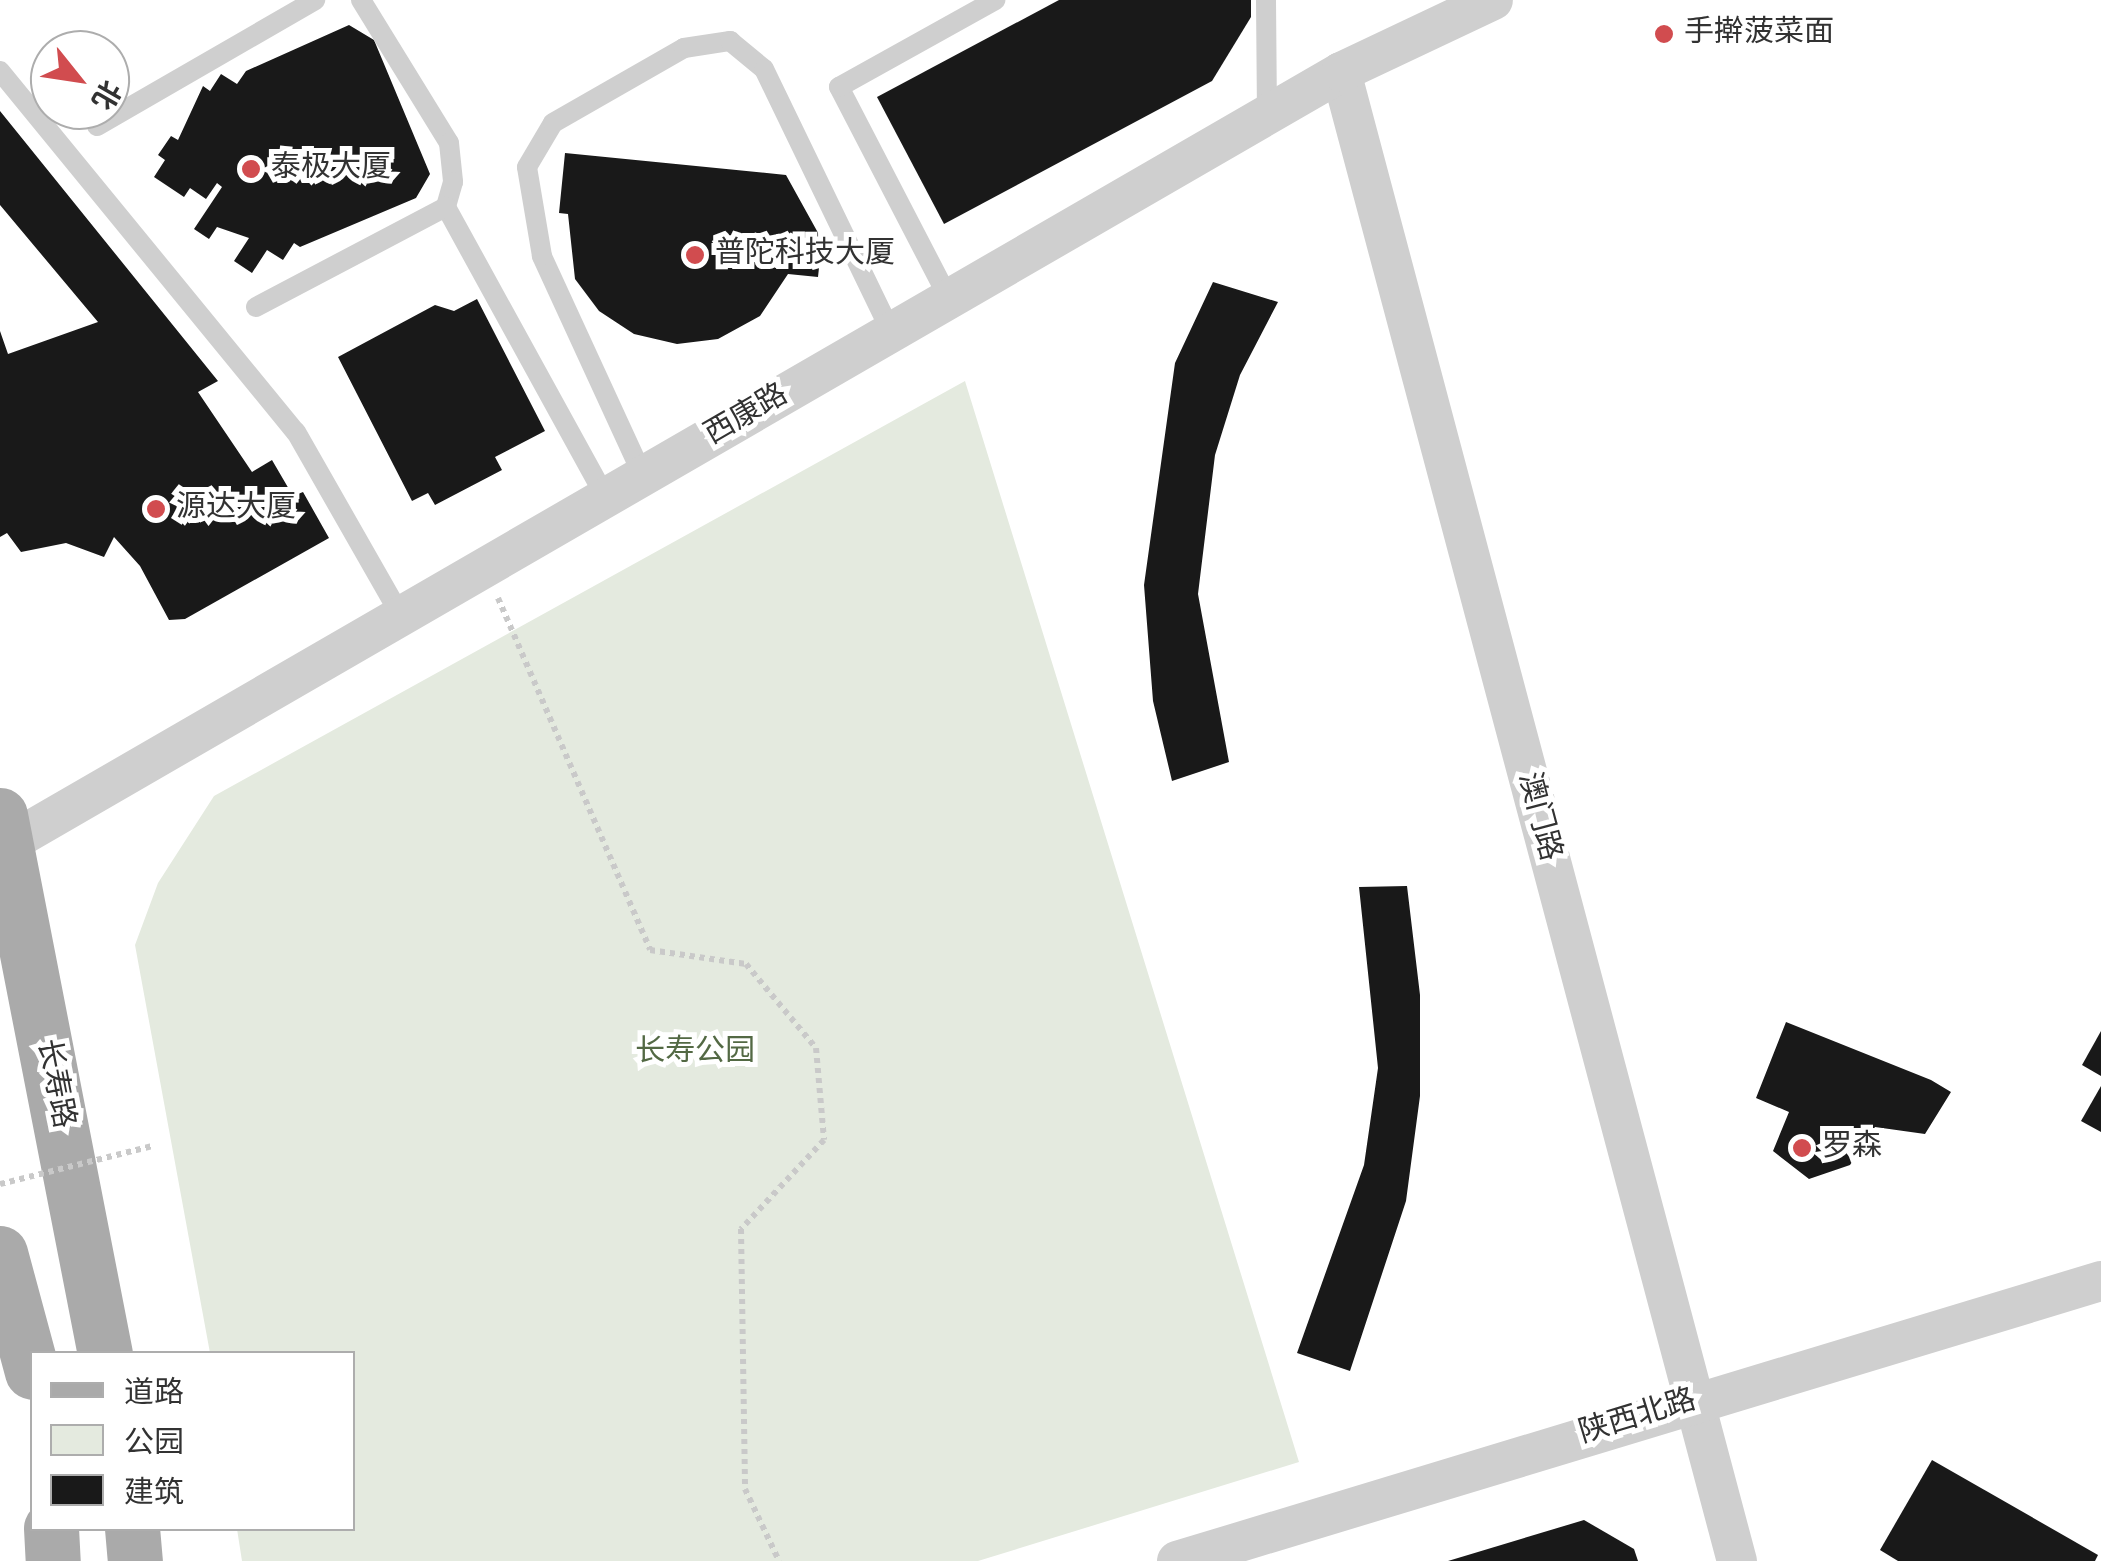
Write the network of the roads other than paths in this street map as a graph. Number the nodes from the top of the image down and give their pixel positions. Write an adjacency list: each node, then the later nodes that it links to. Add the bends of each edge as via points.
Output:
1 (315, 0): 8 (lane)
2 (361, 0): 10 (lane, via 449,143 453,182)
3 (995, 0): 11 (lane, via 838,87)
4 (1266, 0): 9 (lane)
5 (1493, 0): 7 (street, 西康路)
6 (0, 71): 16 (lane, via 296,432)
7 (1342, 72): 9 (street, 西康路); 22 (street, 澳门路)
8 (130, 107)
9 (1266, 116): 11 (street, 西康路)
10 (446, 207): 12 (lane); 15 (lane)
11 (949, 299): 13 (street, 西康路)
12 (256, 307)
13 (891, 332): 14 (street, 西康路); 14 (lane, via 764,69 730,42 684,48 552,123 526,166 542,256)
14 (642, 476): 15 (street, 西康路)
15 (606, 498): 16 (street, 西康路)
16 (401, 616): 17 (street, 西康路)
17 (4, 829): 20 (main road, 长寿路)
18 (0, 1253): 21 (main road)
19 (2101, 1281): 22 (street, 陕西北路)
20 (104, 1351)
21 (20, 1359)
22 (1692, 1402): 27 (street, 陕西北路); 28 (street, 澳门路)
23 (51, 1531): 25 (main road)
24 (132, 1531): 26 (main road)
25 (53, 1561)
26 (135, 1561)
27 (1178, 1561)
28 (1737, 1561)

